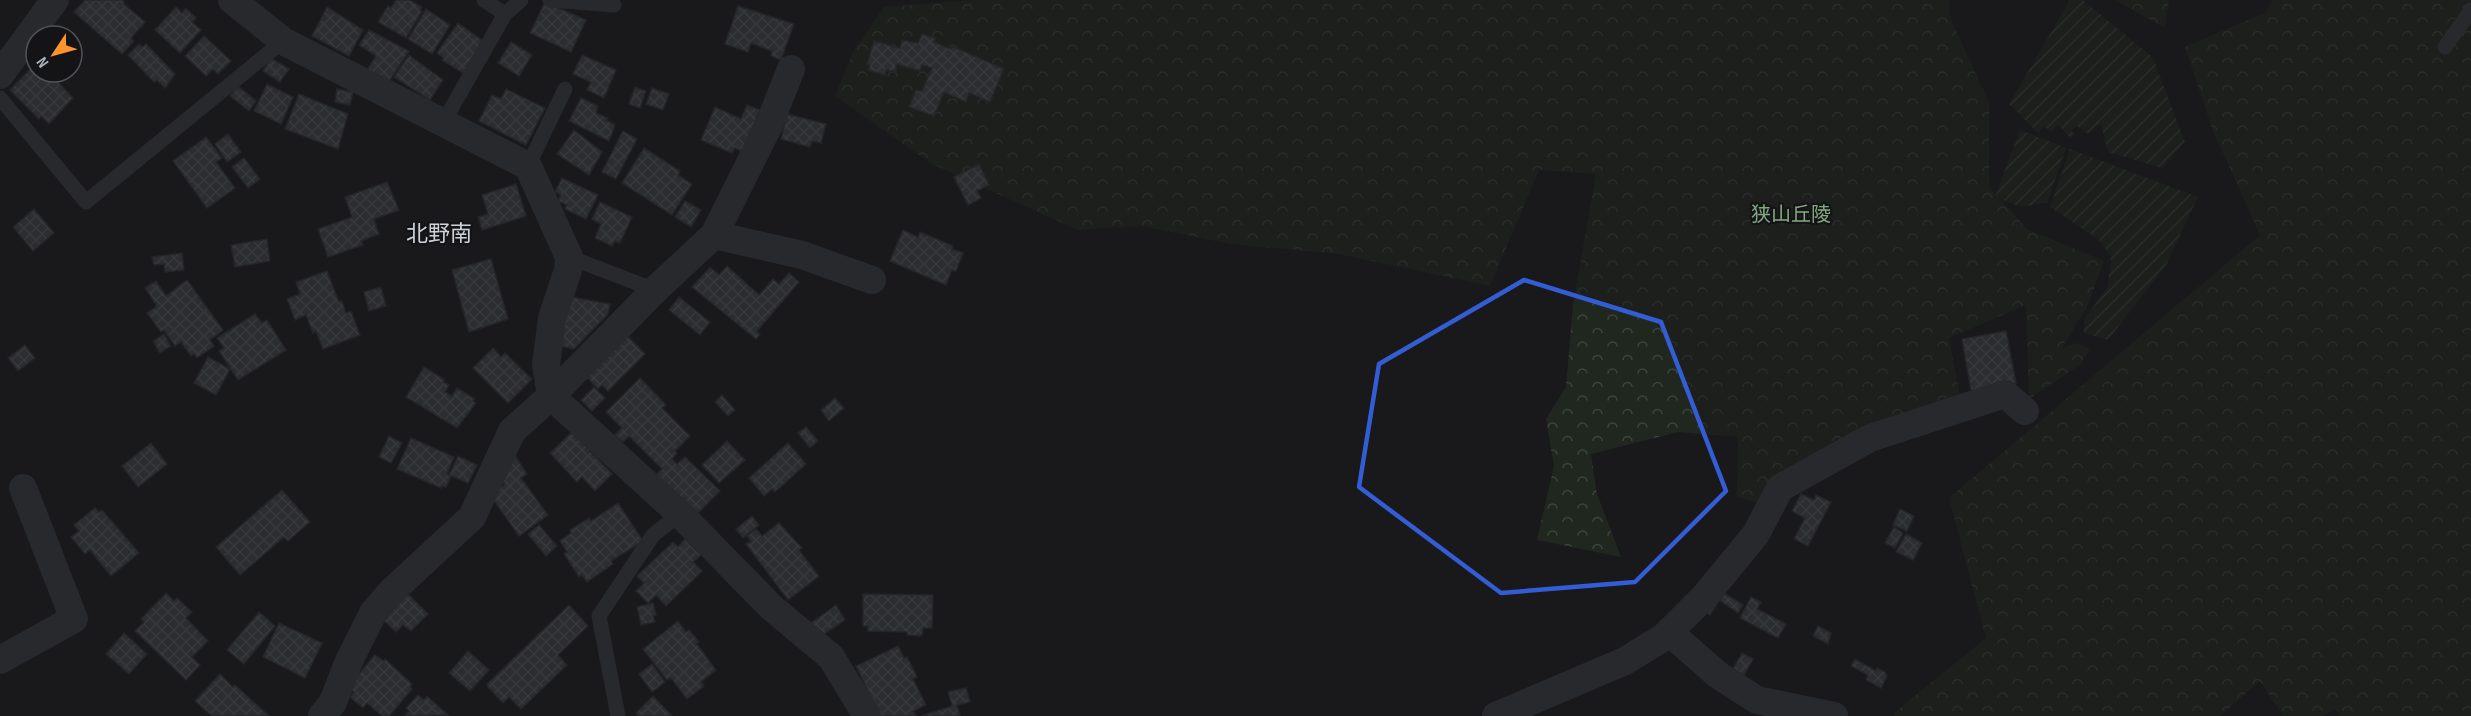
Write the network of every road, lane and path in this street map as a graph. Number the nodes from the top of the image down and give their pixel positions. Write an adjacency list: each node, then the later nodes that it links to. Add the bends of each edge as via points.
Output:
1 (55, 0): 12 (street)
2 (232, 0): 9 (street)
3 (484, 0): 8 (lane)
4 (520, 0): 8 (lane)
5 (550, 0): 6 (lane)
6 (614, 5)
7 (2471, 10): 10 (lane)
8 (505, 14): 15 (lane)
9 (283, 41): 14 (lane, via 86,202); 15 (street)
10 (2445, 47)
11 (791, 69): 17 (street, via 769,125)
12 (0, 75)
13 (565, 89): 16 (lane)
14 (0, 98)
15 (443, 123): 16 (street)
16 (528, 166): 18 (street)
17 (714, 235): 19 (street, via 802,255); 20 (street)
18 (569, 257): 20 (lane); 21 (street, via 552,318 546,365)
19 (872, 280)
20 (655, 290): 21 (street)
21 (551, 396): 24 (street); 27 (street, via 512,431 472,517 373,613 333,702)
22 (2025, 411): 25 (street, via 2005,394 1870,438 1780,488 1756,534 1706,596)
23 (23, 488): 26 (street, via 74,619)
24 (680, 514): 28 (lane, via 653,536 599,616); 29 (street, via 771,607 831,657)
25 (1669, 632): 30 (street, via 1625,661); 31 (street, via 1718,675 1757,700)
26 (0, 660)
27 (322, 716)
28 (618, 716)
29 (867, 716)
30 (1496, 716)
31 (1834, 716)

